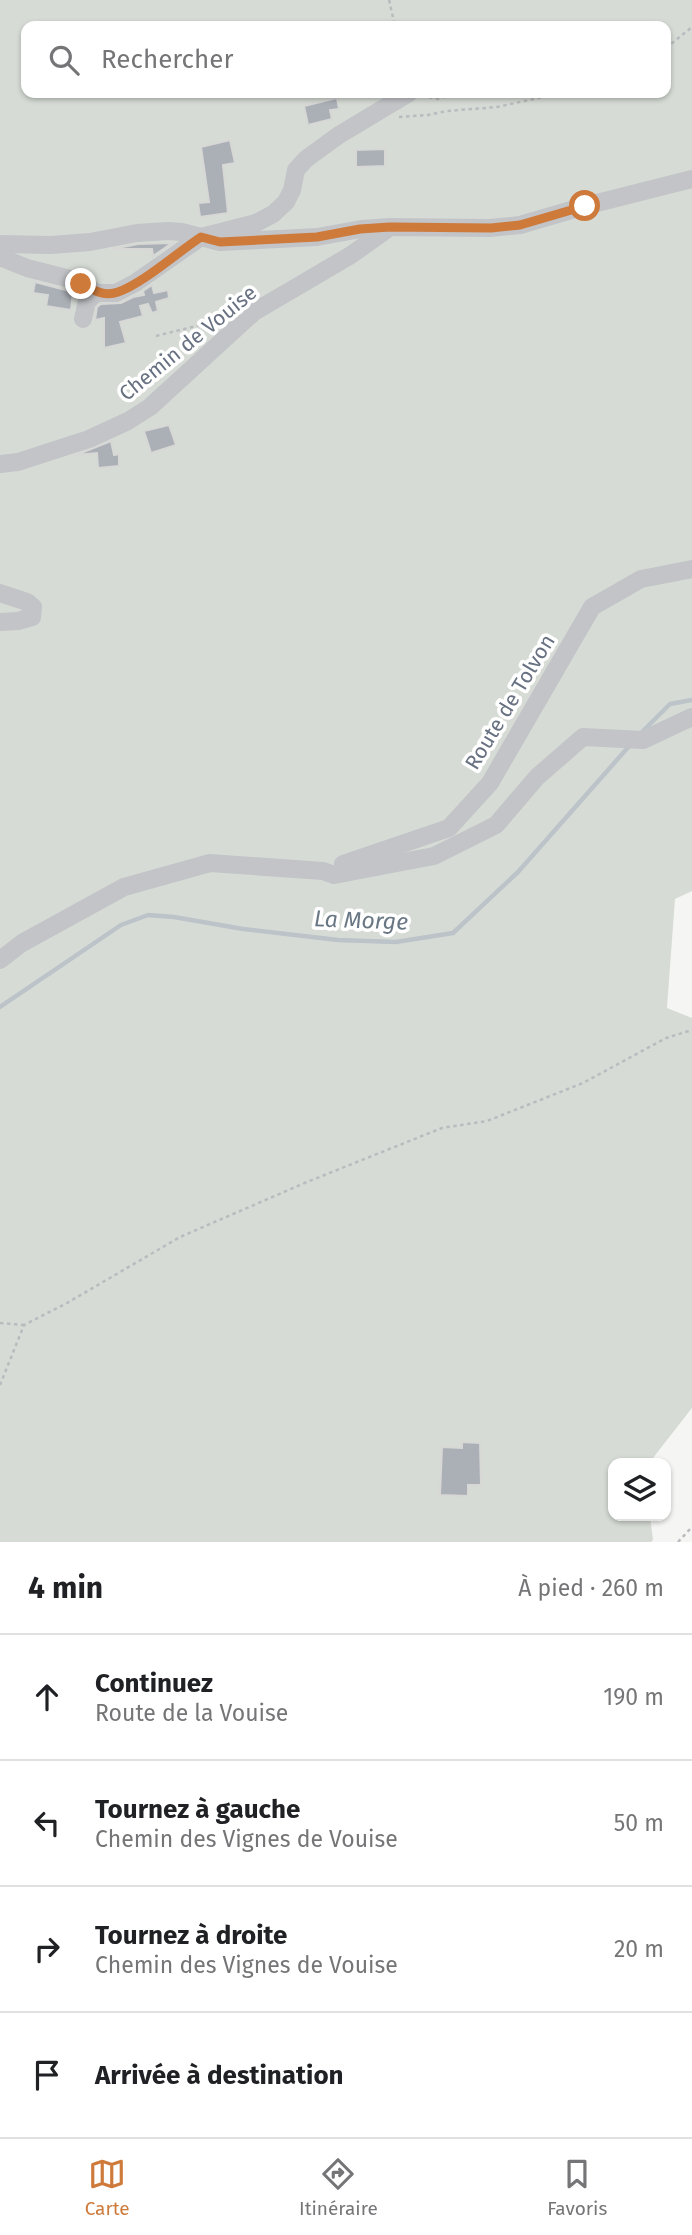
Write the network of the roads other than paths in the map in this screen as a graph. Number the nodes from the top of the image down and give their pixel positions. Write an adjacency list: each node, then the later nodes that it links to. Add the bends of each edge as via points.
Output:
1 (402, 98): 4 (street, via 306,159 296,170 286,202 274,214)
2 (692, 179): 3 (street, via 520,225)
3 (390, 227): 4 (street, via 317,237 220,242); 9 (street, Chemin de Vouise, via 254,312 150,407 128,421 89,439)
4 (201, 237): 5 (street, via 168,231 90,242); 7 (street, via 135,283 116,293)
5 (0, 244)
6 (0, 257): 7 (street, via 78,281)
7 (97, 293): 8 (street, via 87,301)
8 (83, 319)
9 (0, 464)
10 (692, 569): 14 (street, Route de Tolvon, via 641,579 592,607 490,783 449,828)
11 (0, 593): 12 (street, via 33,607 32,617)
12 (0, 622)
13 (692, 717): 14 (street, via 643,740 583,737 537,777 496,825 434,856 334,875)
14 (323, 871): 15 (street, via 210,863 124,887)
15 (0, 960)

